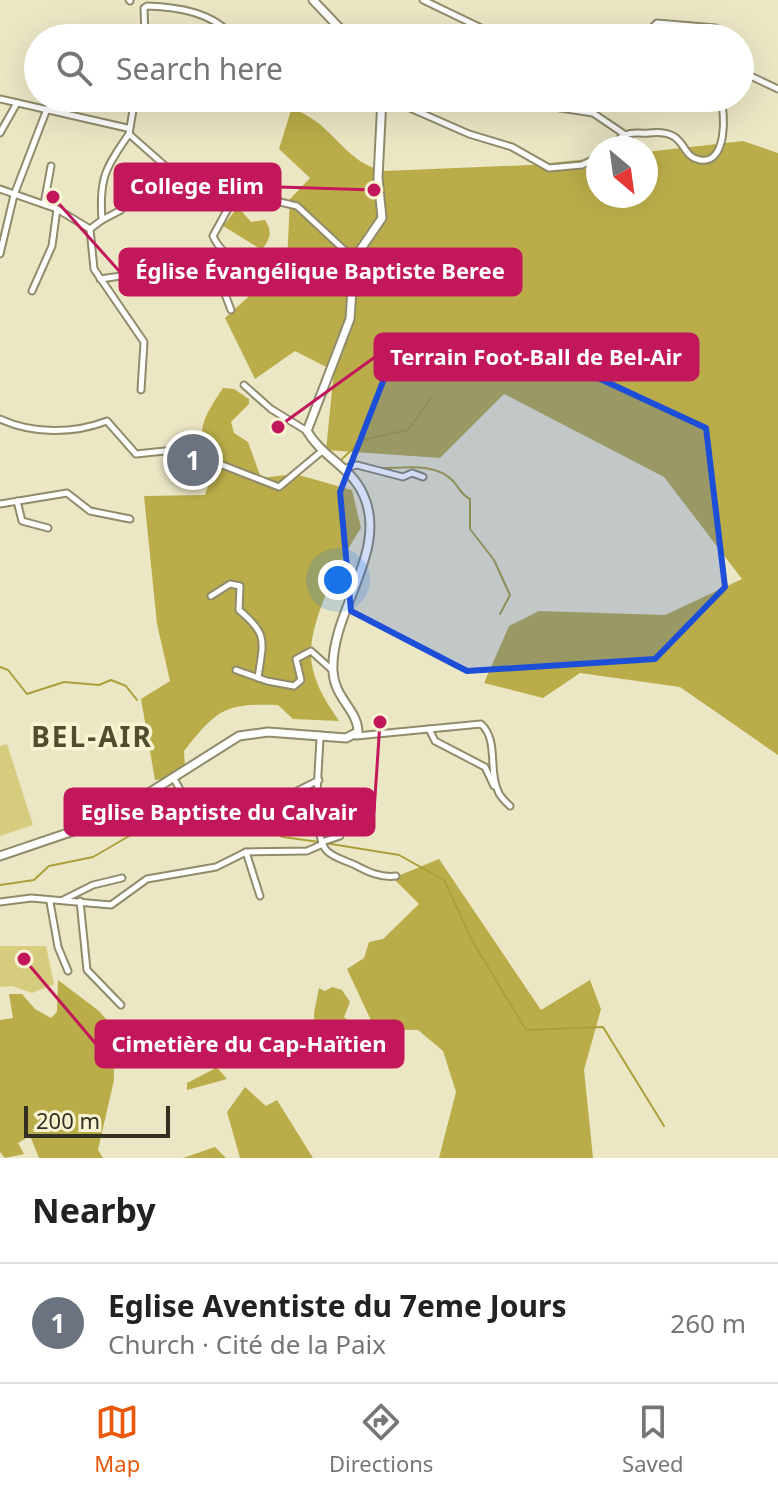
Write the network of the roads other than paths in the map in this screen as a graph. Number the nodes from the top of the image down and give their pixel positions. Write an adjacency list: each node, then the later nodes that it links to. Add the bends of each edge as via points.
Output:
1 (313, 0): 5 (street)
2 (423, 0): 6 (street)
3 (145, 24): 4 (street, via 147,6 181,7)
4 (217, 24)
5 (336, 24)
6 (473, 24)
7 (754, 78): 8 (street)
8 (778, 89)
9 (0, 99): 10 (street)
10 (17, 103): 11 (street); 20 (street)
11 (24, 104)
12 (46, 112): 26 (street)
13 (58, 112): 19 (street)
14 (132, 112): 19 (street)
15 (384, 112): 33 (street, via 378,178 382,218)
16 (418, 112): 22 (street, via 512,147 549,168)
17 (586, 112): 21 (street)
18 (722, 112): 21 (street, via 720,147 703,161 670,133)
19 (128, 131): 25 (street, via 189,187); 30 (street, via 101,183)
20 (0, 133)
21 (625, 135)
22 (586, 163)
23 (51, 166): 27 (street)
24 (0, 189): 26 (street)
25 (237, 192): 33 (street, via 297,206); 37 (street, via 213,236 241,272 223,289)
26 (14, 195): 27 (street); 32 (street)
27 (44, 204): 28 (street)
28 (57, 209): 31 (street); 36 (street, via 52,246)
29 (121, 210): 30 (street)
30 (102, 220): 31 (street)
31 (90, 229): 35 (street, via 91,256)
32 (0, 254)
33 (354, 259): 41 (street, via 350,319)
34 (121, 276): 35 (street)
35 (100, 279): 39 (street, via 144,342)
36 (32, 291)
37 (231, 310)
38 (244, 385): 41 (street)
39 (141, 390)
40 (0, 419): 42 (street, via 29,429 57,430 84,430 107,421 136,454 165,451 212,461 279,487)
41 (307, 431): 42 (street)
42 (322, 451): 43 (street)
43 (346, 468): 44 (street, via 357,465); 51 (street, via 365,498 369,540 365,564 338,626)
44 (423, 477)
45 (17, 501): 46 (street); 47 (street, via 67,493 90,511); 48 (street, via 22,521)
46 (0, 504)
47 (130, 519)
48 (48, 528)
49 (211, 596): 52 (street, via 230,584 240,586 239,610 260,631)
50 (236, 670): 52 (street)
51 (333, 671): 52 (street, via 311,651 296,659 301,680 297,685); 55 (street, via 336,693 358,726)
52 (258, 678)
53 (429, 729): 55 (street); 59 (street, via 435,741 485,767); 59 (street, via 482,725 492,750)
54 (320, 734): 55 (street); 56 (street, via 239,736); 57 (street)
55 (356, 736)
56 (172, 776): 61 (street, via 188,802 174,814 169,830); 65 (street, via 106,820)
57 (319, 780): 58 (street); 63 (street)
58 (297, 791)
59 (497, 791): 60 (street)
60 (510, 806)
61 (220, 826)
62 (340, 836): 63 (street)
63 (323, 843): 64 (street, via 307,851); 66 (street, via 330,853 364,870)
64 (246, 852): 68 (street); 70 (street, via 216,867 147,879 111,905)
65 (0, 856)
66 (396, 876)
67 (122, 878): 69 (street)
68 (260, 896)
69 (61, 901): 70 (street); 72 (street)
70 (80, 901): 74 (street, via 87,970)
71 (0, 902): 72 (street)
72 (50, 902): 73 (street)
73 (68, 971)
74 (121, 1005)

